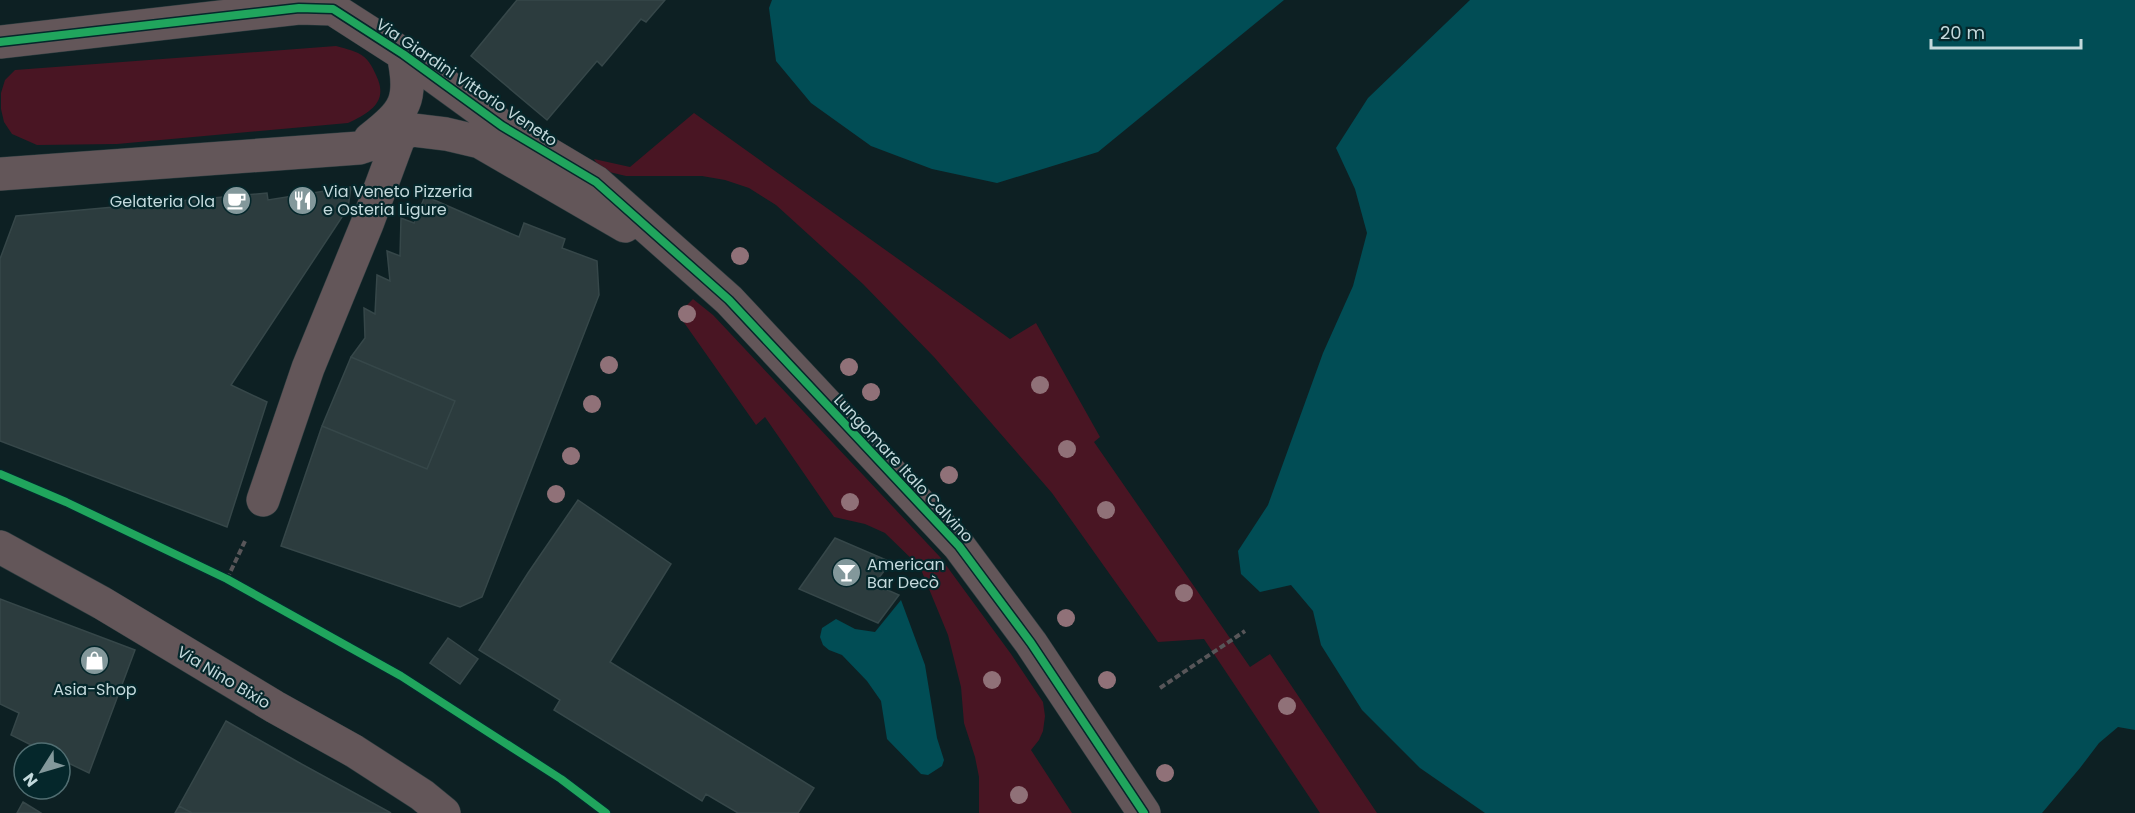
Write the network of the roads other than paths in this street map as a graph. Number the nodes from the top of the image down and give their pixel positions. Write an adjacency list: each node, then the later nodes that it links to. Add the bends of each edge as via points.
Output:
1 (0, 42): 2 (street, Via Giardini Vittorio Veneto, via 299,8 333,9)
2 (403, 54): 4 (street, Via Giardini Vittorio Veneto, via 408,93 403,108 390,124); 6 (street, Via Giardini Vittorio Veneto)
3 (400, 135): 4 (street); 6 (street, via 413,130 480,142); 7 (street, via 308,368)
4 (359, 148): 5 (street)
5 (0, 174)
6 (589, 192): 10 (street, Lungomare Italo Calvino, via 701,274 729,300 959,546 1031,643)
7 (263, 500)
8 (0, 547): 9 (street, Via Nino Bixio, via 354,751)
9 (444, 813)
10 (1144, 813)

